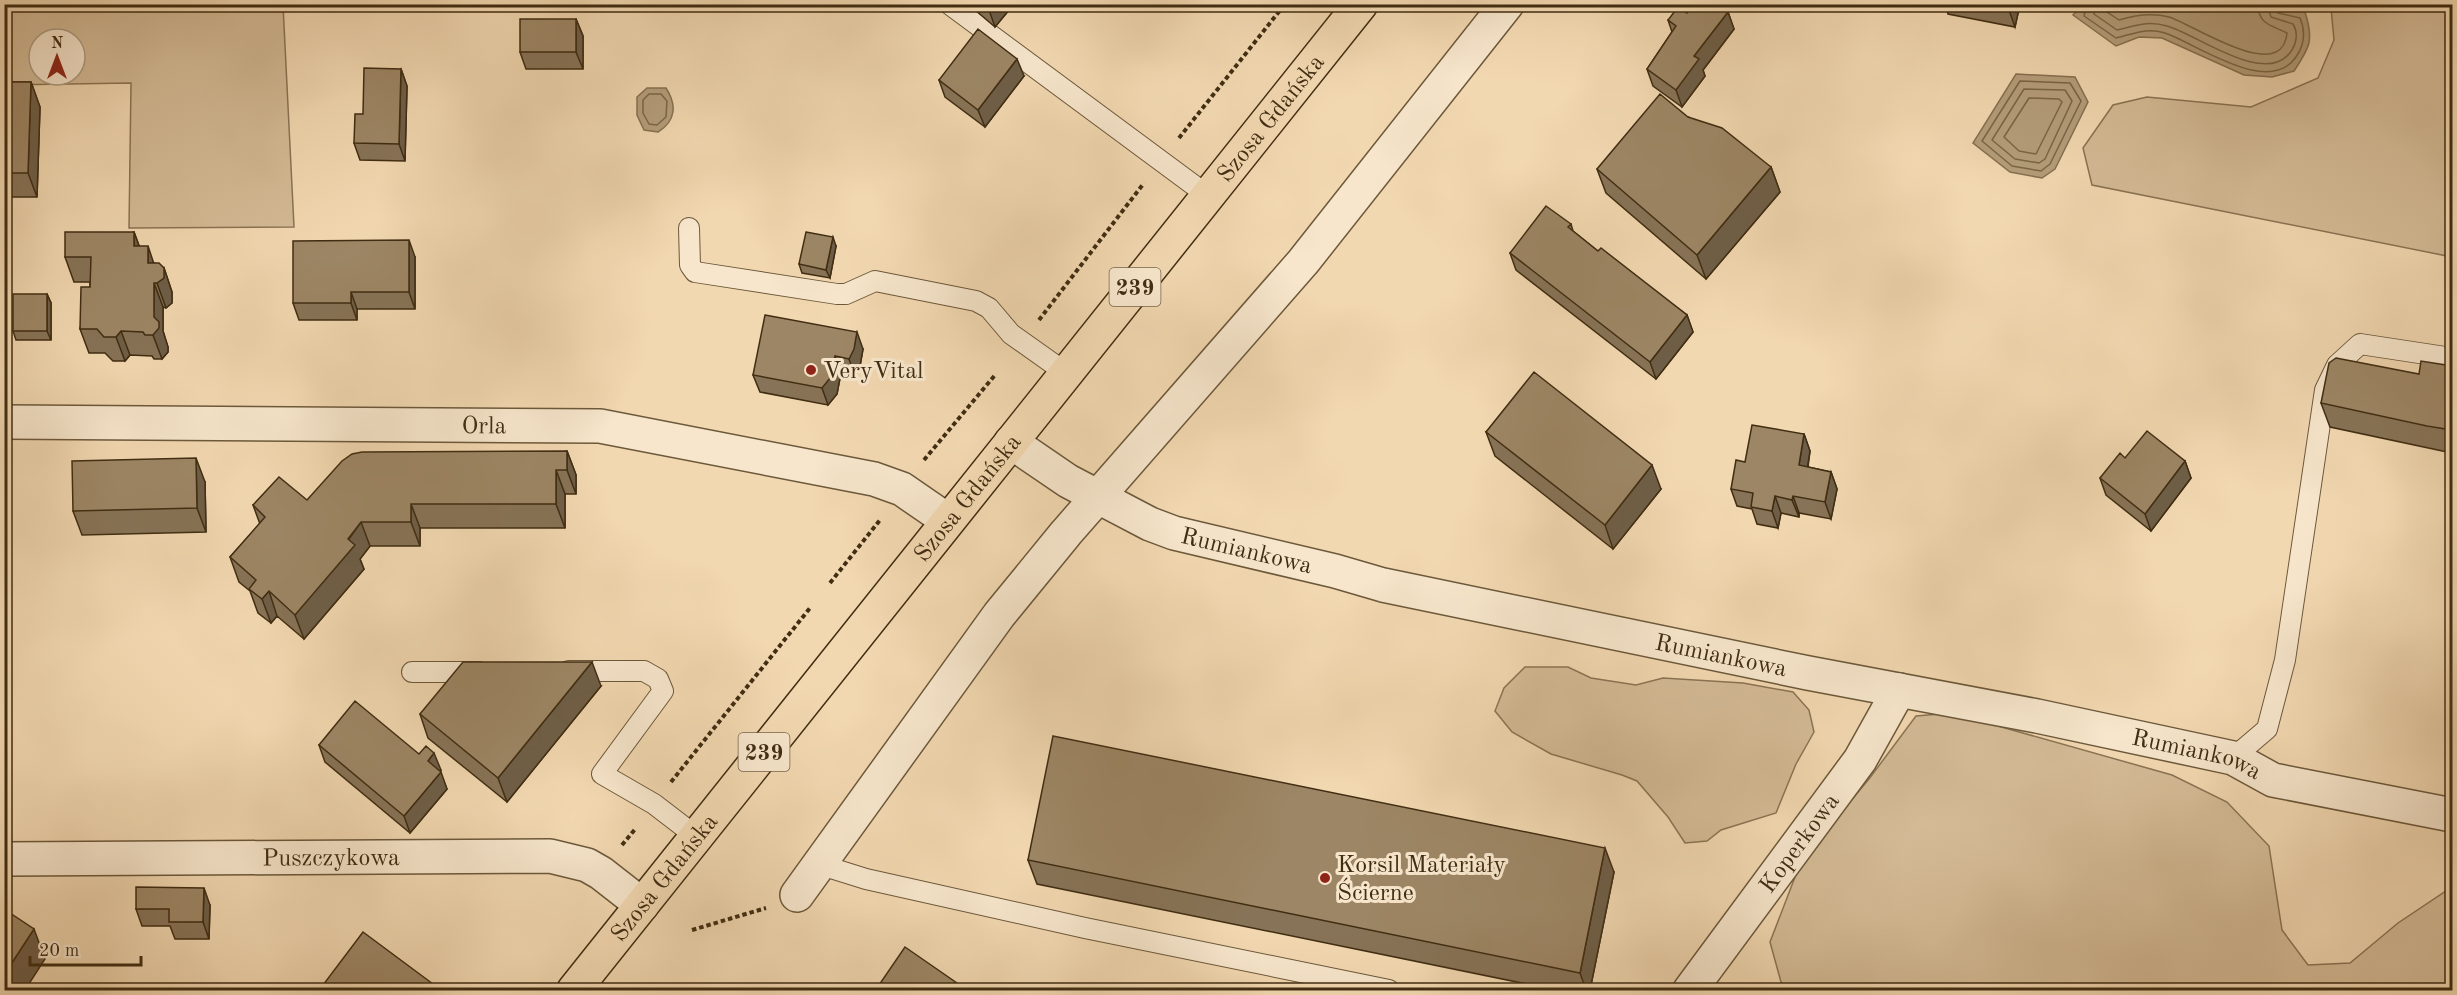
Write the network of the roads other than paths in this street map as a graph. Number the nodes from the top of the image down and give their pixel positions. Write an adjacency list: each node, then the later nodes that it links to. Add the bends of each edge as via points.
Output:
1 (949, 4): 4 (lane)
2 (1361, 4): 4 (main road, Szosa Gdańska / 239)
3 (1507, 4): 10 (street, via 1303,262)
4 (1207, 195): 7 (main road, Szosa Gdańska / 239)
5 (689, 228): 7 (lane, via 690,265 695,272 837,294 867,283 883,282 976,301 989,308 1011,334)
6 (2452, 358): 16 (lane, via 2360,344 2337,365 2325,390 2285,660 2267,729)
7 (1066, 373): 9 (main road, Szosa Gdańska / 239)
8 (4, 422): 11 (street, Orla, via 600,426 874,479 902,489)
9 (1011, 442): 10 (street, Rumiankowa); 11 (main road, Szosa Gdańska / 239)
10 (1098, 497): 15 (street, Rumiankowa, via 1174,533 1383,585); 20 (street, via 999,615)
11 (947, 520): 18 (main road, Szosa Gdańska / 239)
12 (551, 671): 18 (lane, via 644,671 658,679 663,691 602,774 654,804)
13 (412, 672): 14 (lane)
14 (493, 672)
15 (1899, 690): 16 (street, Rumiankowa); 25 (street, Koperkowa, via 1860,760)
16 (2233, 758): 17 (street, Rumiankowa, via 2273,780)
17 (2452, 815)
18 (697, 837): 22 (main road, Szosa Gdańska / 239)
19 (4, 859): 22 (street, Puszczykowa, via 550,856 587,865)
20 (818, 864): 21 (street); 24 (lane, via 866,879 1085,928)
21 (797, 895)
22 (642, 905): 23 (main road, Szosa Gdańska / 239)
23 (574, 990)
24 (1389, 990)
25 (1690, 990)

